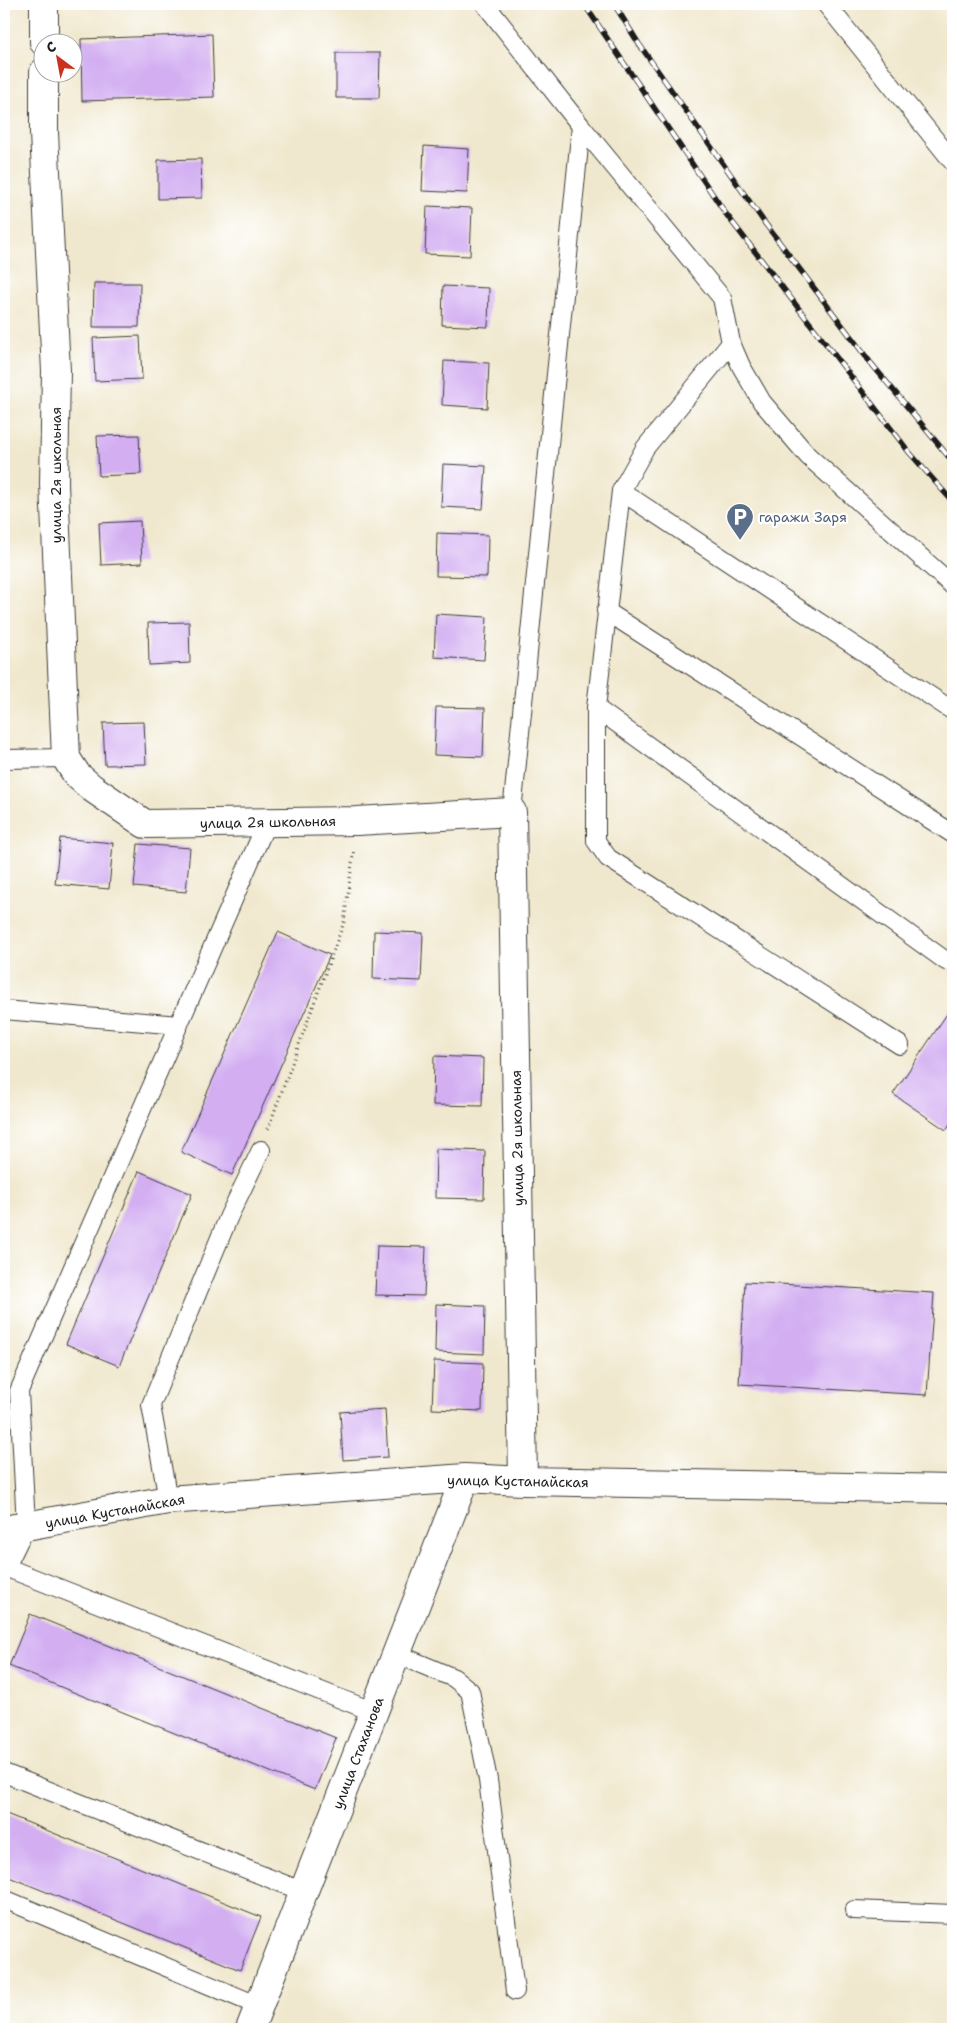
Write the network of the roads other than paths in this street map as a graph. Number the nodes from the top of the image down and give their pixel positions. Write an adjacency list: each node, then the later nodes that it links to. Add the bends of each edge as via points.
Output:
1 (44, 4): 4 (street)
2 (485, 4): 6 (lane)
3 (826, 4): 7 (lane)
4 (44, 32)
5 (44, 82): 14 (street, улица 2я школьная, via 56,371 54,484)
6 (581, 126): 8 (lane, via 722,298); 16 (lane)
7 (953, 162)
8 (731, 343): 9 (lane, via 645,448); 10 (lane, via 762,402 808,456)
9 (621, 492): 11 (lane); 13 (lane)
10 (953, 586)
11 (606, 611): 12 (lane); 18 (lane)
12 (596, 708): 19 (lane); 22 (lane, via 596,840 608,858)
13 (953, 711)
14 (66, 758): 15 (lane); 17 (street, улица 2я школьная, via 87,784 145,824)
15 (4, 759)
16 (512, 812): 17 (street, улица 2я школьная, via 357,821); 25 (street, улица 2я школьная)
17 (267, 822): 21 (lane)
18 (953, 834)
19 (946, 961)
20 (4, 1010): 21 (lane)
21 (179, 1025): 28 (lane, via 18,1391)
22 (900, 1044)
23 (261, 1150): 27 (lane, via 229,1216 151,1405)
24 (465, 1478): 25 (street, улица Кустанайская); 27 (street, улица Кустанайская); 30 (street, улица Стаханова)
25 (523, 1481): 26 (street, улица Кустанайская)
26 (953, 1489)
27 (168, 1500): 28 (street, улица Кустанайская)
28 (15, 1528): 29 (lane)
29 (4, 1569): 31 (lane)
30 (397, 1654): 31 (street, улица Стаханова); 37 (lane, via 454,1678 470,1691 488,1780)
31 (374, 1712): 33 (street, улица Стаханова)
32 (4, 1773): 33 (lane)
33 (304, 1892): 38 (street, улица Стаханова)
34 (4, 1899): 38 (lane)
35 (854, 1910): 36 (lane)
36 (953, 1914)
37 (515, 1991)
38 (255, 2018)

